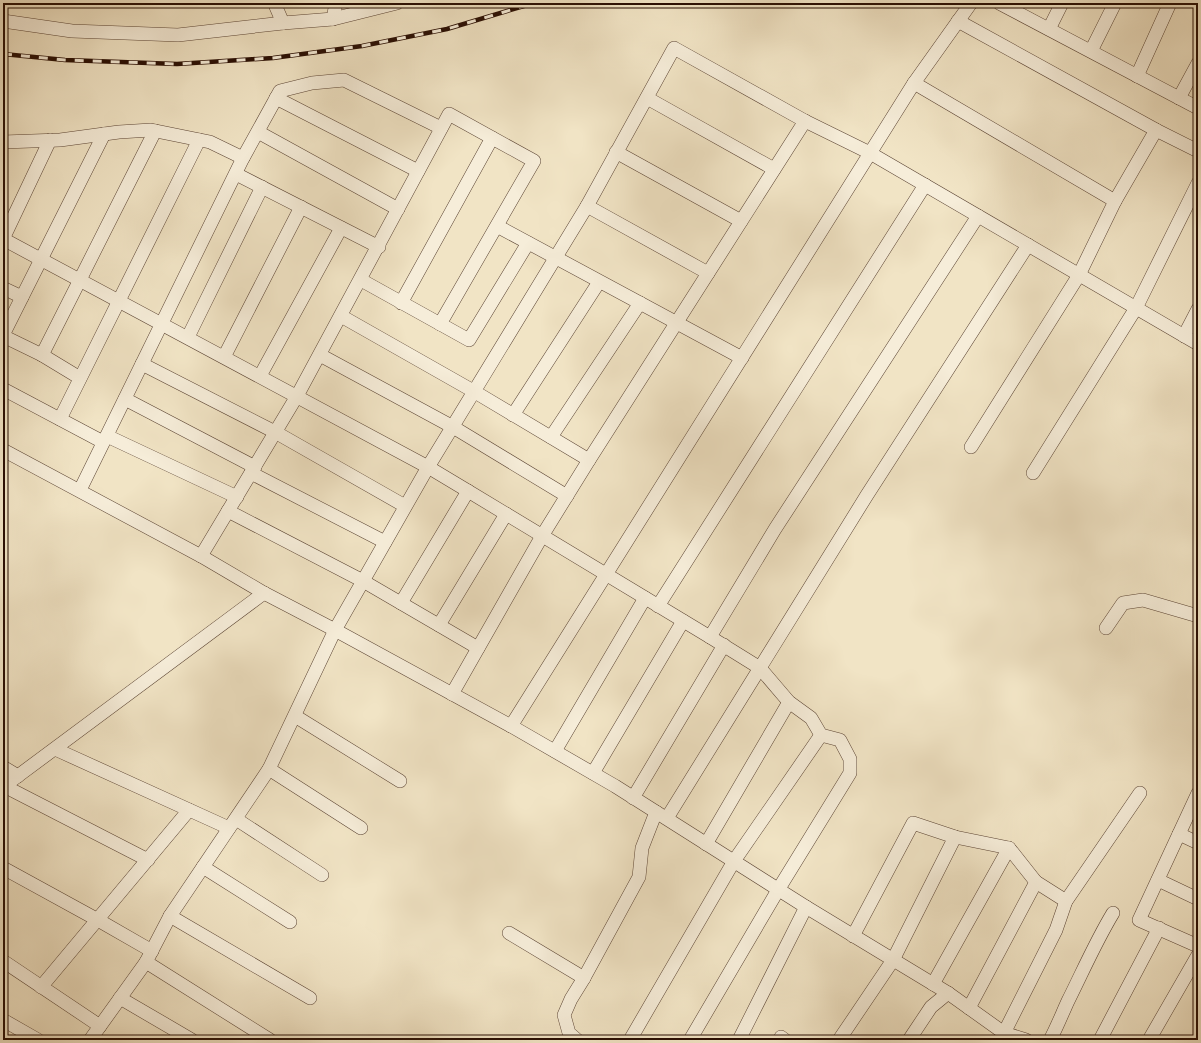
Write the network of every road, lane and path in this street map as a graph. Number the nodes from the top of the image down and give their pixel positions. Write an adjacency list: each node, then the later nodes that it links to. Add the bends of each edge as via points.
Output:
1 (276, 3): 12 (street)
2 (336, 3): 9 (street)
3 (397, 3): 9 (street)
4 (971, 3): 11 (street)
5 (999, 3): 13 (street)
6 (1062, 3): 13 (street)
7 (1115, 3): 14 (street)
8 (1170, 3): 16 (street)
9 (333, 19): 12 (street)
10 (3, 21): 12 (street, via 72,31 178,35)
11 (958, 21): 17 (street); 24 (street)
12 (283, 23)
13 (1049, 29): 14 (street)
14 (1091, 51): 16 (street)
15 (1198, 63): 20 (street)
16 (1137, 76): 20 (street)
17 (914, 84): 34 (street); 42 (street)
18 (276, 98): 23 (street, via 280,91 344,80); 26 (street); 37 (street)
19 (647, 98): 22 (street, via 674,48); 33 (street); 36 (street)
20 (1179, 98): 21 (street)
21 (1198, 108)
22 (805, 121): 34 (street); 36 (street)
23 (441, 128): 28 (street, via 449,114); 37 (street)
24 (1156, 130): 32 (street); 42 (street)
25 (156, 131): 27 (street); 30 (street); 59 (street)
26 (258, 132): 35 (street); 45 (street)
27 (104, 134): 29 (street); 55 (street)
28 (492, 138): 48 (street, via 534,161); 64 (street)
29 (50, 140): 31 (street); 50 (street)
30 (199, 140): 35 (street, via 210,142); 63 (street)
31 (3, 142)
32 (1198, 151)
33 (616, 152): 43 (street); 47 (street)
34 (870, 153): 40 (street); 79 (street)
35 (243, 158): 38 (street)
36 (774, 169): 47 (street)
37 (418, 171): 45 (street)
38 (236, 174): 41 (street); 70 (street)
39 (1198, 183): 66 (street)
40 (925, 185): 46 (street); 114 (street)
41 (262, 187): 44 (street); 74 (street)
42 (1115, 201): 57 (street)
43 (587, 206): 54 (street); 56 (street)
44 (301, 207): 49 (street); 78 (street)
45 (398, 209): 53 (street)
46 (978, 216): 52 (street); 120 (street, via 775,529)
47 (741, 221): 56 (street)
48 (497, 226): 51 (street); 71 (street)
49 (341, 228): 53 (street); 81 (street)
50 (3, 239): 55 (street)
51 (528, 243): 54 (street); 71 (street, via 469,340)
52 (1028, 245): 57 (street); 123 (street)
53 (379, 247): 58 (street)
54 (556, 258): 60 (street); 84 (street)
55 (41, 259): 59 (street); 62 (street)
56 (708, 273): 69 (street)
57 (1079, 275): 66 (street); 93 (street)
58 (360, 280): 64 (street); 68 (street)
59 (81, 281): 63 (street); 76 (street)
60 (600, 282): 65 (street); 87 (street)
61 (3, 288): 62 (street)
62 (22, 298): 72 (street)
63 (119, 301): 70 (street); 82 (street)
64 (401, 303): 71 (street)
65 (640, 303): 69 (street); 91 (street)
66 (1136, 308): 73 (street); 98 (street)
67 (1198, 309): 73 (street)
68 (341, 316): 77 (street); 84 (street)
69 (676, 323): 79 (street); 95 (street)
70 (162, 324): 74 (street); 80 (street)
71 (440, 324)
72 (3, 335): 76 (street)
73 (1184, 336): 75 (street)
74 (188, 337): 78 (street)
75 (1198, 344)
76 (42, 355): 82 (street)
77 (320, 355): 85 (street); 89 (street)
78 (224, 357): 81 (street)
79 (742, 358): 109 (street)
80 (142, 364): 86 (street); 90 (street)
81 (260, 376): 85 (street)
82 (80, 378): 88 (street)
83 (3, 390): 88 (street)
84 (475, 392): 87 (street); 89 (street)
85 (297, 396): 90 (street); 96 (street)
86 (125, 399): 92 (street); 97 (street)
87 (513, 415): 91 (street)
88 (60, 420): 92 (street)
89 (453, 427): 96 (street); 101 (street)
90 (275, 432): 97 (street); 103 (street)
91 (551, 438): 95 (street)
92 (105, 439): 99 (street); 102 (street)
93 (971, 447)
94 (3, 450): 99 (street)
95 (589, 460): 101 (street)
96 (428, 467): 100 (street); 103 (street)
97 (253, 470): 102 (street); 107 (street)
98 (1033, 473)
99 (80, 490): 108 (street)
100 (468, 491): 105 (street); 113 (street)
101 (567, 496): 106 (street)
102 (236, 497): 104 (street)
103 (405, 506): 107 (street)
104 (228, 511): 108 (street); 110 (street)
105 (506, 514): 106 (street); 117 (street)
106 (542, 536): 109 (street); 122 (street)
107 (385, 542): 110 (street)
108 (201, 556): 111 (street)
109 (606, 574): 112 (street); 127 (street)
110 (363, 581): 113 (street); 119 (street)
111 (264, 594): 119 (street); 129 (street)
112 (645, 598): 114 (street); 130 (street)
113 (401, 603): 117 (street)
114 (658, 606): 116 (street)
115 (1198, 616): 118 (street, via 1143,600 1122,603)
116 (683, 621): 120 (street); 133 (street)
117 (439, 625): 122 (street)
118 (1106, 628)
119 (335, 630): 124 (street); 126 (street)
120 (710, 637): 121 (street)
121 (724, 646): 123 (street); 139 (street)
122 (478, 648): 124 (street)
123 (760, 668): 125 (street); 141 (street)
124 (452, 694): 127 (street)
125 (790, 702): 128 (street, via 811,718); 147 (street)
126 (295, 716): 132 (street); 135 (street)
127 (511, 726): 130 (street)
128 (822, 735): 150 (street); 156 (street, via 840,740 850,759 850,773)
129 (55, 749): 134 (street); 140 (street)
130 (555, 751): 133 (street)
131 (3, 767): 134 (street)
132 (269, 769): 142 (street); 143 (street)
133 (593, 773): 139 (street)
134 (18, 776): 136 (street)
135 (400, 781)
136 (4, 786): 149 (street)
137 (1140, 793): 158 (street)
138 (1198, 793): 144 (street)
139 (633, 798): 141 (street)
140 (189, 810): 142 (street); 149 (street)
141 (661, 815): 147 (street); 172 (street, via 642,848 639,877)
142 (232, 823): 151 (street); 153 (street)
143 (361, 828)
144 (1179, 834): 146 (street); 154 (street)
145 (955, 836): 148 (street); 166 (street, via 913,823); 170 (street)
146 (1198, 843)
147 (706, 844): 150 (street)
148 (1009, 848): 155 (street); 173 (street)
149 (148, 860): 162 (street)
150 (734, 861): 156 (street); 186 (street)
151 (203, 867): 161 (street); 163 (street)
152 (3, 868): 162 (street)
153 (322, 875)
154 (1158, 880): 157 (street); 164 (street, via 1139,920)
155 (1036, 882): 158 (street); 178 (street)
156 (778, 890): 159 (street); 187 (street)
157 (1198, 899)
158 (1066, 901): 180 (street, via 1056,930)
159 (806, 907): 166 (street); 188 (street)
160 (1113, 912): 192 (street, via 1089,956)
161 (170, 916): 169 (street); 177 (street)
162 (98, 920): 169 (street); 174 (street)
163 (290, 922)
164 (1159, 928): 167 (street); 193 (street)
165 (509, 933): 172 (street)
166 (853, 936): 170 (street)
167 (1198, 946)
168 (1198, 955): 194 (street)
169 (149, 956): 176 (street); 184 (street)
170 (893, 960): 173 (street); 189 (street)
171 (3, 961): 174 (street)
172 (584, 978): 185 (street, via 564,1014 569,1033)
173 (933, 984): 175 (street)
174 (41, 987): 181 (street)
175 (948, 993): 178 (street); 190 (street, via 931,1007)
176 (120, 998): 181 (street); 183 (street)
177 (310, 998)
178 (969, 1008): 180 (street)
179 (3, 1020): 182 (street)
180 (1004, 1033): 191 (street)
181 (97, 1035)
182 (38, 1040)
183 (192, 1040)
184 (270, 1040)
185 (577, 1040)
186 (630, 1040)
187 (690, 1040)
188 (739, 1040)
189 (839, 1040)
190 (909, 1040)
191 (1026, 1040)
192 (1050, 1040)
193 (1100, 1040)
194 (1149, 1040)

